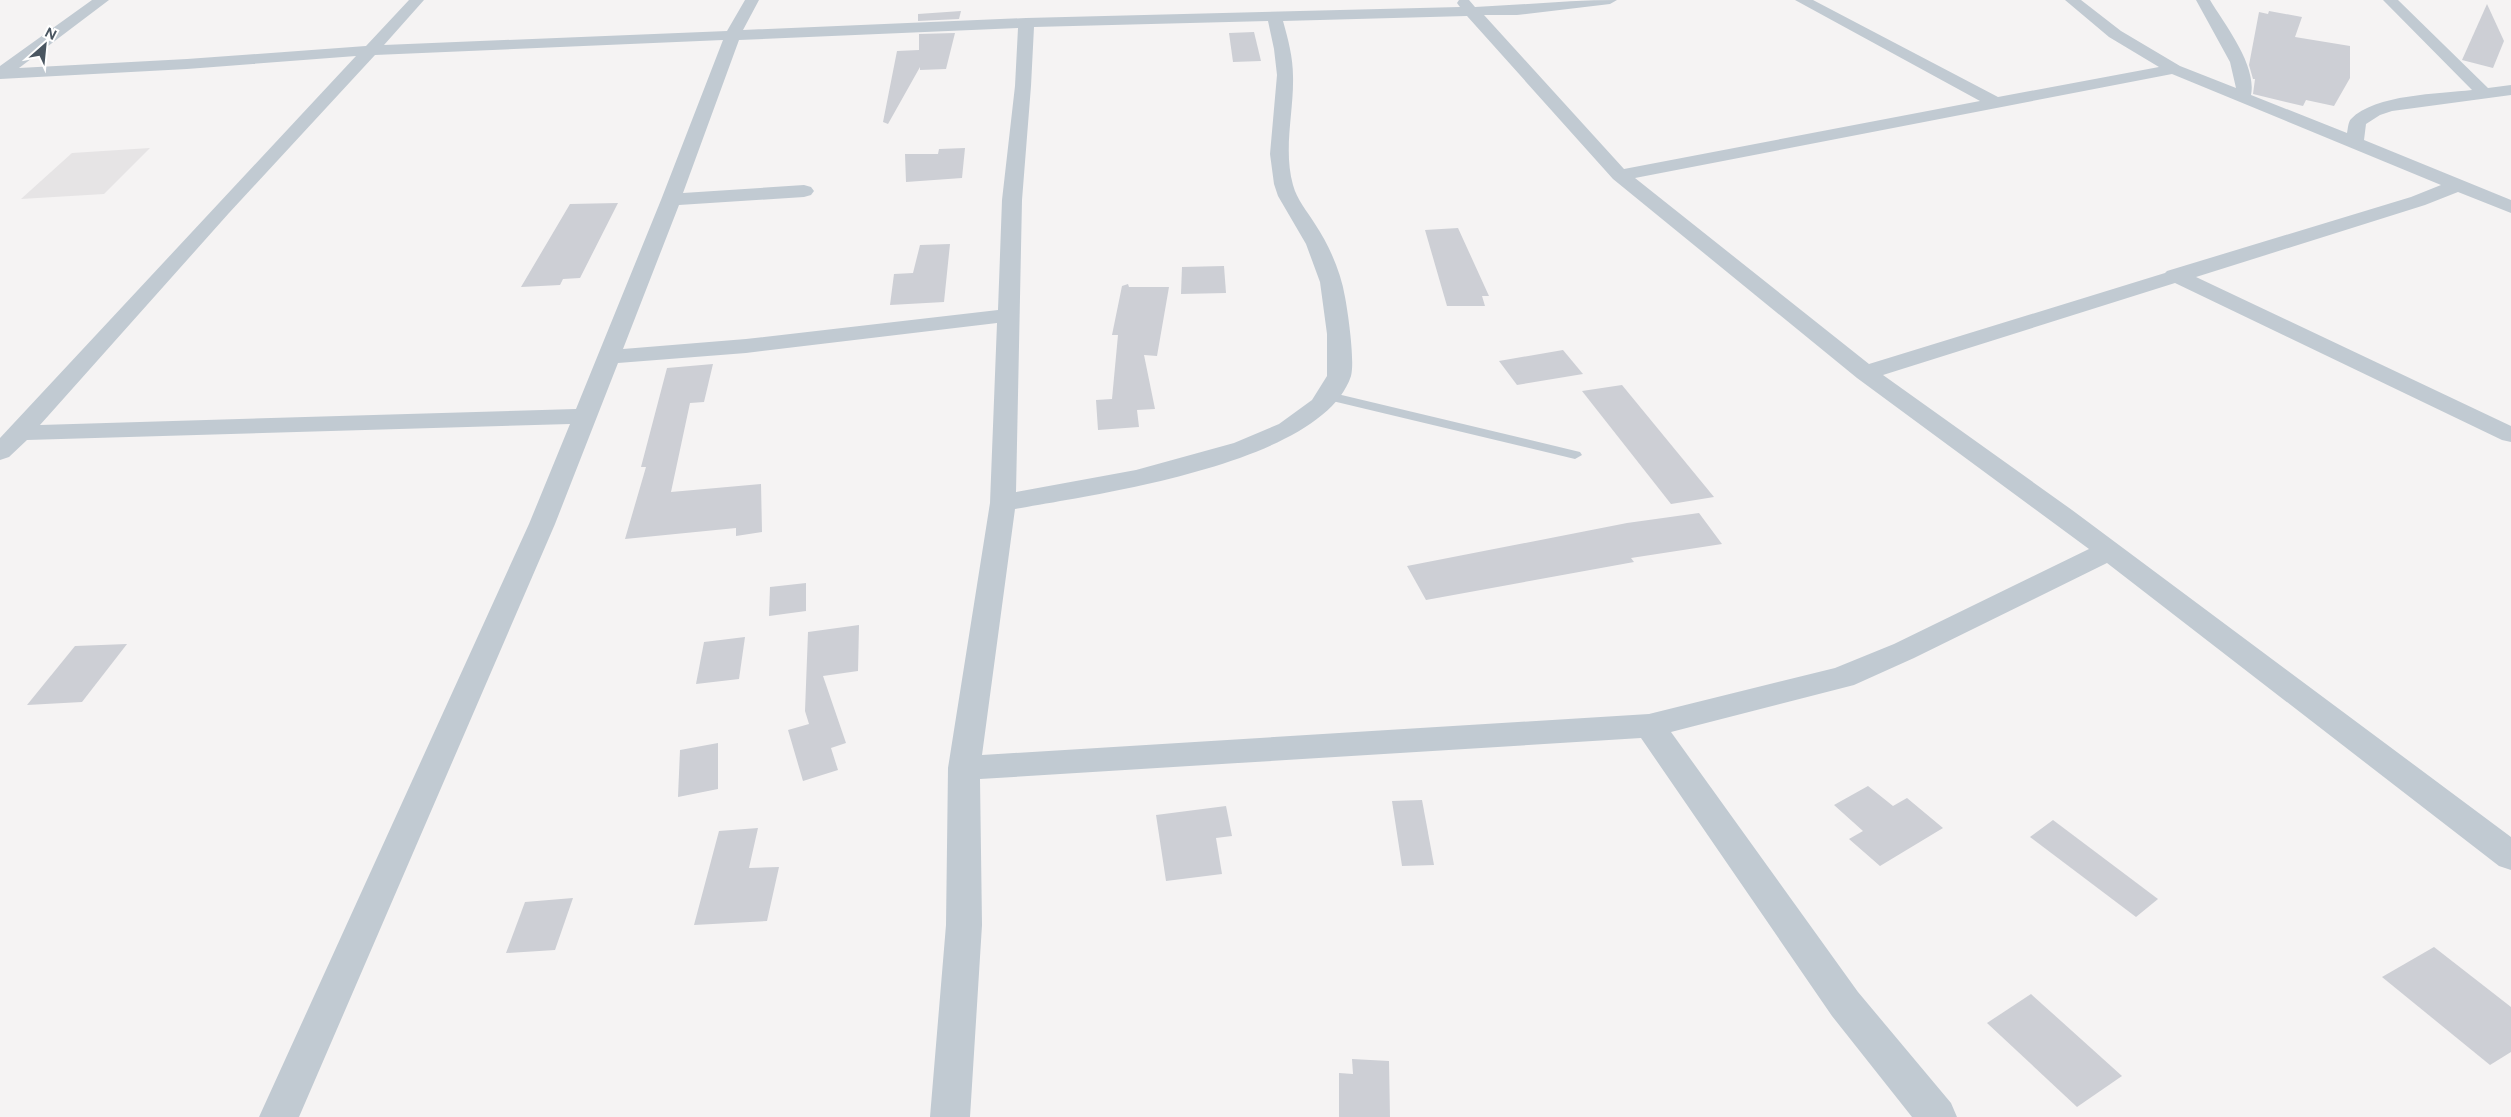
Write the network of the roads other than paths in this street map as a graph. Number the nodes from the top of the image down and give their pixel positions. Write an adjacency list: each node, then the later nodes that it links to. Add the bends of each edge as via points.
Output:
1 (102, 0): 15 (street)
2 (417, 0): 13 (street)
3 (752, 0): 12 (street)
4 (1610, 0): 9 (street, via 1517,10)
5 (1802, 0): 19 (street)
6 (2072, 0): 14 (street, via 2115,34)
7 (2203, 0): 18 (street, via 2236,58 2246,86)
8 (2390, 0): 17 (street)
9 (1466, 5): 10 (street); 21 (street)
10 (1274, 16): 11 (street); 32 (street, via 1284,59 1283,186 1310,231 1333,290 1340,375)
11 (1026, 23): 12 (street); 29 (street, via 1012,200)
12 (732, 36): 13 (street); 26 (street)
13 (370, 50): 15 (street); 34 (street)
14 (2174, 69): 18 (street); 19 (street)
15 (0, 74)
16 (2511, 90): 17 (street)
17 (2484, 93): 20 (street, via 2374,111 2358,122)
18 (2242, 98): 20 (street)
19 (1996, 103): 21 (street)
20 (2354, 143): 22 (street)
21 (1620, 175): 31 (street)
22 (2458, 185): 25 (street); 28 (street, via 2409,204)
23 (804, 191): 26 (street)
24 (2511, 192): 25 (street)
25 (2484, 196): 27 (street)
26 (671, 200): 30 (street)
27 (2511, 207)
28 (2174, 275): 31 (street); 35 (street)
29 (1008, 315): 30 (street, via 746,346); 38 (street)
30 (610, 357): 33 (street)
31 (1865, 373): 39 (street)
32 (1329, 396): 37 (lane); 38 (street, via 1310,414 1274,438 1244,449 1129,479)
33 (584, 416): 34 (street); 43 (street, via 542,524)
34 (20, 433): 36 (street)
35 (2511, 435)
36 (0, 452)
37 (1575, 455)
38 (1003, 503): 41 (street)
39 (2108, 551): 40 (street, via 1904,651 1843,677); 42 (street)
40 (1649, 726): 41 (street); 45 (street, via 1845,1004)
41 (964, 768): 44 (street, via 964,925)
42 (2511, 856)
43 (279, 1117)
44 (950, 1117)
45 (1937, 1117)

